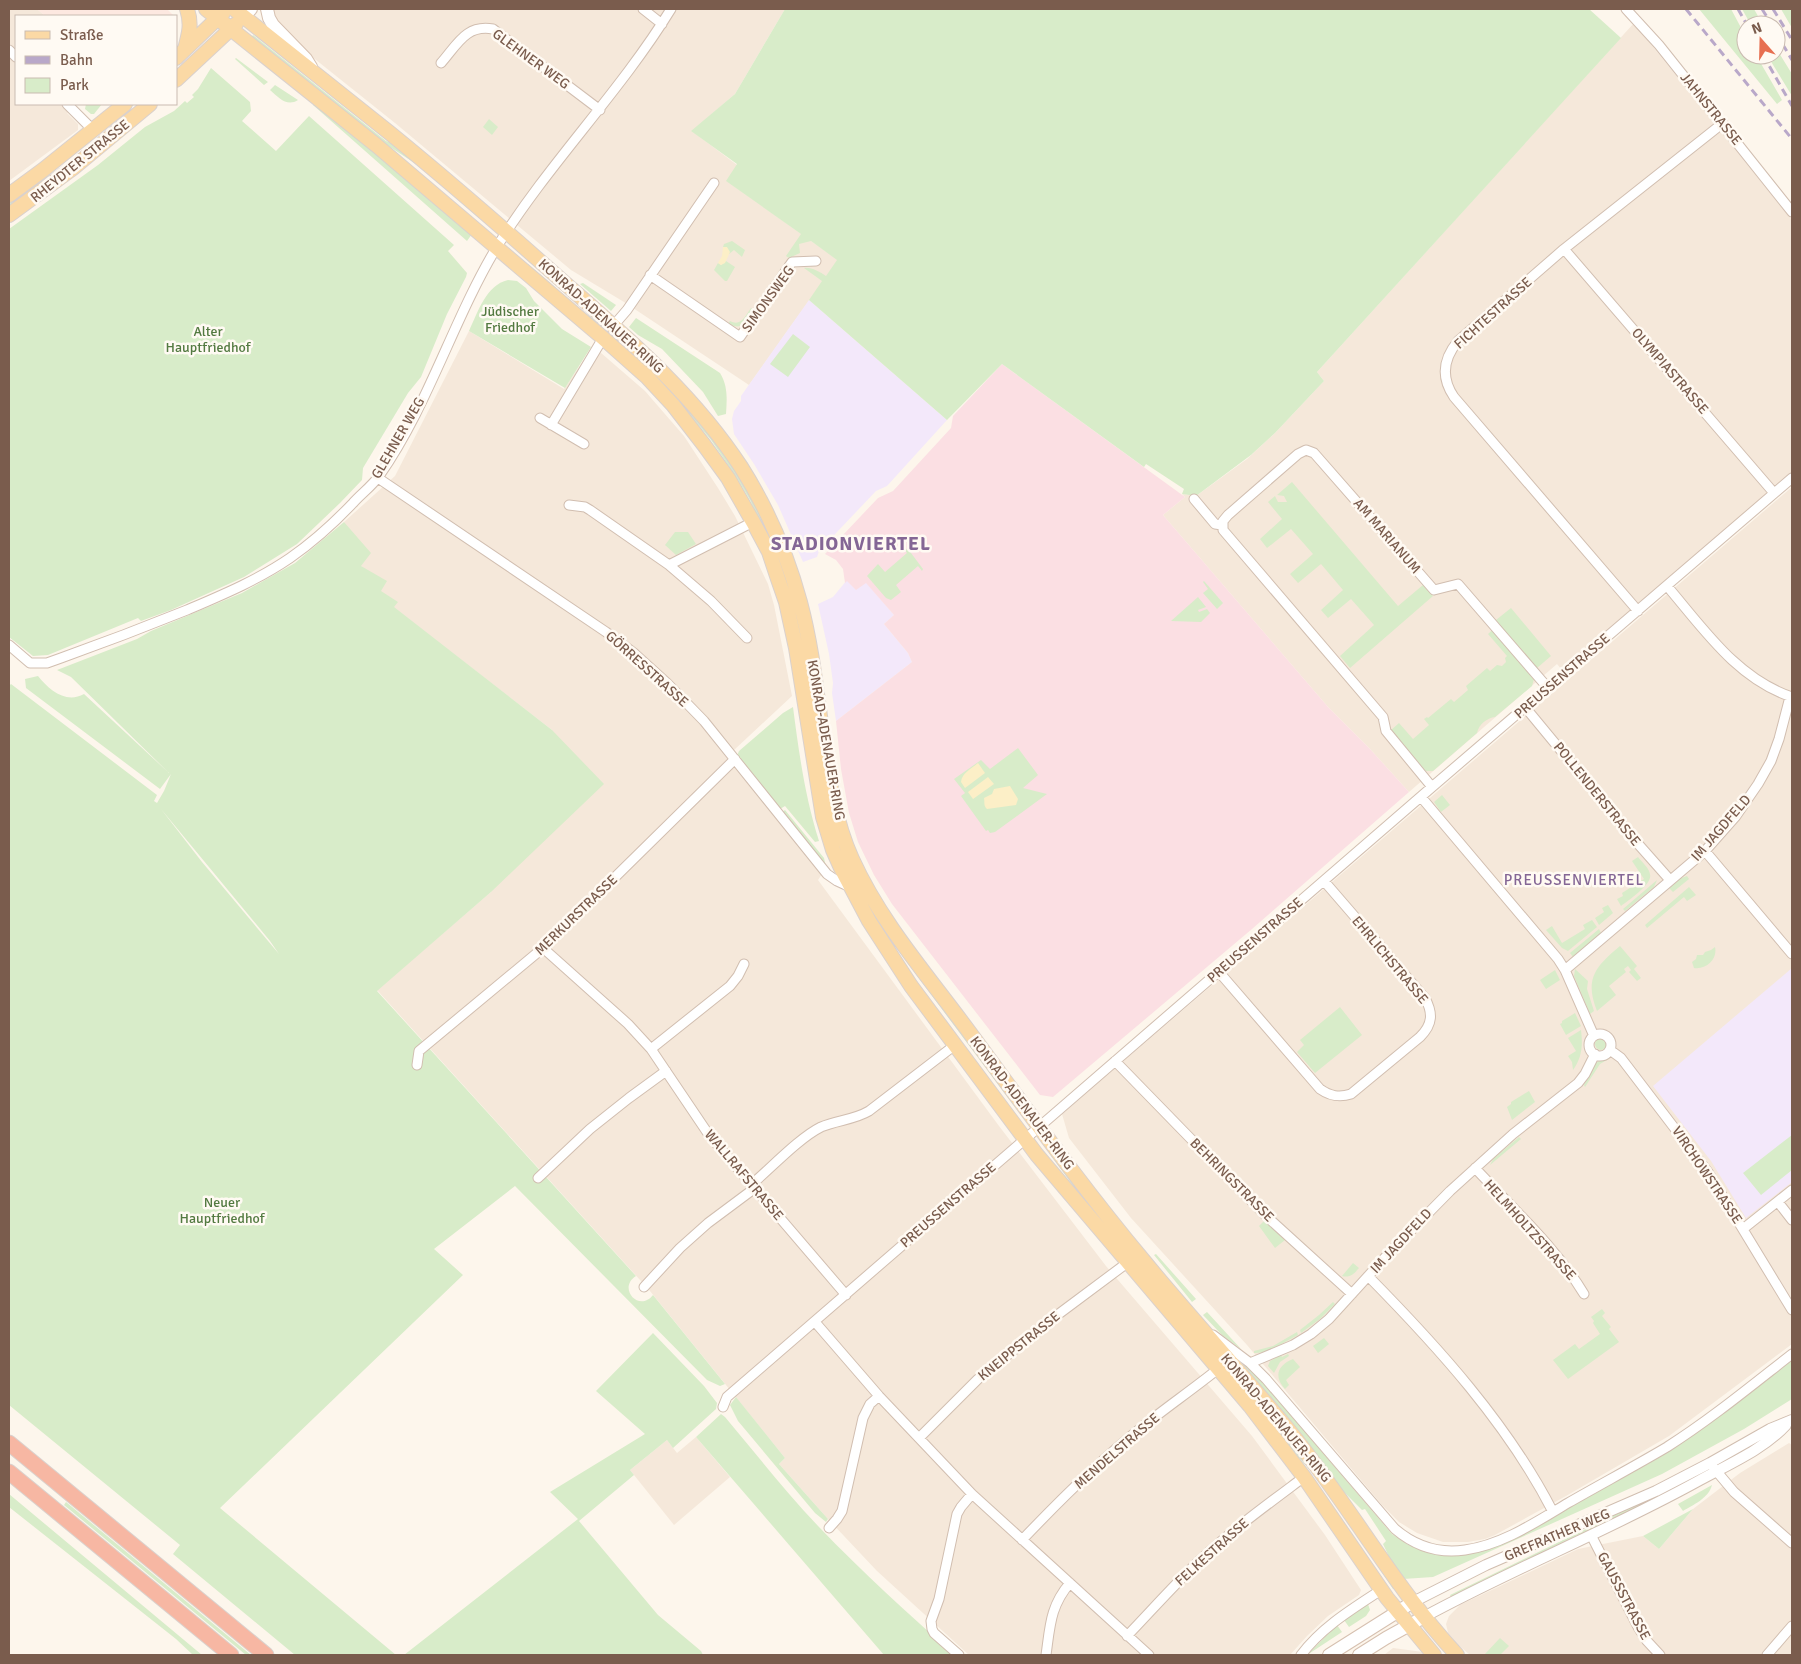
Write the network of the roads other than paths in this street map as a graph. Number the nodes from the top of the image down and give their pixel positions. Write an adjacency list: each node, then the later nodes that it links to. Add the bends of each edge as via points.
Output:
1 (187, 9): 11 (main road, via 190,30)
2 (206, 9): 8 (main road, KONRAD-ADENAUER-RING)
3 (268, 9): 13 (main road, via 273,25 306,59)
4 (643, 9): 9 (street)
5 (671, 9): 9 (street, GLEHNER WEG)
6 (1626, 9): 19 (street, JAHNSTRASSE, via 1660,45)
7 (243, 11): 10 (main road); 13 (main road, KONRAD-ADENAUER-RING)
8 (222, 13): 10 (main road, KONRAD-ADENAUER-RING); 11 (main road)
9 (662, 24): 18 (street, GLEHNER WEG)
10 (231, 29): 14 (main road); 26 (main road, KONRAD-ADENAUER-RING)
11 (180, 54)
12 (441, 63): 18 (street, GLEHNER WEG, via 470,31 493,30)
13 (316, 75): 25 (main road, KONRAD-ADENAUER-RING)
14 (178, 78)
15 (68, 105): 20 (street)
16 (123, 105): 20 (main road, RHEYDTER STRASSE)
17 (149, 105): 24 (main road, RHEYDTER STRASSE, via 73,168)
18 (600, 110): 25 (street, GLEHNER WEG)
19 (1723, 123): 23 (street, JAHNSTRASSE); 27 (street, FICHTESTRASSE)
20 (93, 130): 22 (main road, RHEYDTER STRASSE)
21 (714, 183): 29 (street)
22 (9, 195)
23 (1792, 212)
24 (9, 215)
25 (506, 232): 26 (street, GLEHNER WEG); 30 (main road, KONRAD-ADENAUER-RING)
26 (497, 248): 31 (main road, KONRAD-ADENAUER-RING); 35 (street, GLEHNER WEG, via 408,427)
27 (1564, 249): 37 (street, OLYMPIASTRASSE); 44 (street, FICHTESTRASSE, via 1458,341 1446,360 1446,383 1454,397)
28 (816, 261): 29 (street, SIMONSWEG, via 792,262 740,337)
29 (650, 275): 30 (street)
30 (614, 325): 70 (main road, KONRAD-ADENAUER-RING, via 658,366 714,429 742,468 766,511 781,544 802,609 828,771 839,822 851,857 902,942)
31 (603, 338): 33 (street, KONRAD-ADENAUER-RING); 40 (main road, KONRAD-ADENAUER-RING, via 673,405 723,472)
32 (540, 418): 33 (street)
33 (551, 425): 34 (street)
34 (584, 444)
35 (378, 478): 46 (street, GLEHNER WEG, via 291,558 226,593 53,661 30,663); 50 (street, GÖRRESSTRASSE, via 635,654 704,722)
36 (1792, 478): 37 (street, PREUSSENSTRASSE)
37 (1774, 493): 43 (street, PREUSSENSTRASSE)
38 (1194, 500): 41 (street, via 1215,524)
39 (568, 505): 42 (street, via 585,507)
40 (753, 522): 42 (street); 56 (main road, KONRAD-ADENAUER-RING, via 769,552 786,602 823,818)
41 (1222, 525): 47 (street, AM MARIANUM, via 1228,515 1298,454 1312,451 1434,590 1458,584); 51 (street, via 1230,540 1383,717 1386,731)
42 (669, 565): 45 (street)
43 (1667, 586): 44 (street, PREUSSENSTRASSE); 48 (street, via 1736,665)
44 (1638, 611): 47 (street, PREUSSENSTRASSE)
45 (747, 638)
46 (9, 645)
47 (1548, 688): 49 (street, PREUSSENSTRASSE)
48 (1791, 697): 53 (street, IM JAGDFELD, via 1780,739 1767,769 1736,816)
49 (1526, 707): 51 (street, PREUSSENSTRASSE); 54 (street, POLLENDERSTRASSE)
50 (735, 760): 56 (street, GÖRRESSTRASSE, via 827,874); 57 (street, MERKURSTRASSE)
51 (1432, 787): 52 (street, PREUSSENSTRASSE)
52 (1421, 797): 55 (street, PREUSSENSTRASSE); 60 (street, via 1550,947)
53 (1705, 851): 54 (street, IM JAGDFELD); 58 (street)
54 (1670, 880): 60 (street, IM JAGDFELD)
55 (1324, 881): 61 (street, PREUSSENSTRASSE); 61 (street, EHRLICHSTRASSE, via 1425,998 1431,1020 1420,1037 1351,1094 1330,1095 1320,1089)
56 (850, 887): 63 (main road, KONRAD-ADENAUER-RING, via 888,951)
57 (543, 948): 64 (street, WALLRAFSTRASSE, via 628,1024); 68 (street, MERKURSTRASSE, via 419,1051)
58 (1792, 954)
59 (744, 964): 64 (street, via 730,986)
60 (1565, 970): 62 (street)
61 (1219, 972): 67 (street, PREUSSENSTRASSE)
62 (1594, 1036): 65 (street, via 1607,1036); 66 (street, via 1589,1045)
63 (955, 1045): 71 (main road, KONRAD-ADENAUER-RING); 74 (street, via 869,1111 823,1126 809,1135)
64 (651, 1049): 69 (street, WALLRAFSTRASSE)
65 (1610, 1050): 66 (street, via 1605,1055); 78 (street, VIRCHOWSTRASSE, via 1620,1058 1694,1152)
66 (1595, 1054): 72 (street, IM JAGDFELD, via 1578,1083)
67 (1115, 1061): 70 (street, PREUSSENSTRASSE); 82 (street, BEHRINGSTRASSE, via 1265,1215)
68 (417, 1064)
69 (666, 1071): 73 (street, via 590,1129); 74 (street, WALLRAFSTRASSE, via 709,1135)
70 (1039, 1126): 71 (street, PREUSSENSTRASSE); 86 (main road, KONRAD-ADENAUER-RING, via 1134,1250)
71 (1025, 1139): 79 (main road, KONRAD-ADENAUER-RING); 84 (street, PREUSSENSTRASSE)
72 (1475, 1168): 80 (street, IM JAGDFELD); 83 (street, HELMHOLTZSTRASSE, via 1531,1227)
73 (538, 1178)
74 (753, 1186): 81 (street, via 680,1248); 84 (street, WALLRAFSTRASSE)
75 (1792, 1190): 76 (street)
76 (1778, 1202): 77 (street); 78 (street)
77 (1792, 1220)
78 (1743, 1229): 85 (street, VIRCHOWSTRASSE)
79 (1127, 1263): 90 (main road, KONRAD-ADENAUER-RING); 94 (street, KNEIPPSTRASSE, via 986,1373)
80 (1368, 1276): 82 (street, IM JAGDFELD); 100 (street, via 1452,1366 1504,1433 1543,1491)
81 (644, 1287)
82 (1352, 1294): 89 (street, IM JAGDFELD, via 1312,1334)
83 (1584, 1294)
84 (846, 1295): 87 (street, PREUSSENSTRASSE)
85 (1792, 1310)
86 (1192, 1318): 89 (street); 108 (main road, KONRAD-ADENAUER-RING, via 1286,1426)
87 (814, 1322): 91 (street); 92 (street, PREUSSENSTRASSE, via 727,1397)
88 (1792, 1354): 100 (street, GREFRATHER WEG, via 1668,1446)
89 (1250, 1363): 105 (street, KONRAD-ADENAUER-RING, via 1395,1530)
90 (1218, 1369): 98 (main road, KONRAD-ADENAUER-RING); 103 (street, MENDELSTRASSE, via 1104,1459)
91 (879, 1396): 94 (street); 101 (street, via 870,1404 863,1418 842,1511)
92 (723, 1407)
93 (1791, 1422): 96 (street, GREFRATHER WEG, via 1777,1435)
94 (919, 1438): 99 (street)
95 (9, 1443): 115 (highway)
96 (1713, 1467): 102 (street, GREFRATHER WEG, via 1662,1501); 104 (street, via 1734,1492); 108 (street, GREFRATHER WEG, via 1486,1565)
97 (9, 1472): 114 (highway)
98 (1304, 1477): 107 (main road, KONRAD-ADENAUER-RING); 113 (street, FELKESTRASSE, via 1199,1561)
99 (972, 1494): 103 (street); 116 (street, via 957,1514 939,1599 932,1617 932,1629)
100 (1553, 1512): 105 (street, GREFRATHER WEG, via 1492,1543 1451,1552)
101 (829, 1528)
102 (1591, 1535): 110 (street, GREFRATHER WEG); 124 (street, GAUSSSTRASSE, via 1646,1641)
103 (1022, 1540): 106 (street)
104 (1792, 1543)
105 (1425, 1548)
106 (1070, 1583): 113 (street); 117 (street, via 1054,1607)
107 (1381, 1590): 109 (main road, KONRAD-ADENAUER-RING); 119 (street, via 1336,1619)
108 (1413, 1602): 109 (main road, GREFRATHER WEG); 110 (main road, KONRAD-ADENAUER-RING)
109 (1397, 1611): 111 (main road, KONRAD-ADENAUER-RING); 120 (main road, GREFRATHER WEG)
110 (1424, 1617): 111 (main road, GREFRATHER WEG); 123 (main road, KONRAD-ADENAUER-RING)
111 (1409, 1625): 121 (main road, GREFRATHER WEG); 122 (main road, KONRAD-ADENAUER-RING)
112 (1792, 1626): 125 (street)
113 (1127, 1636): 118 (street)
114 (231, 1655)
115 (266, 1655)
116 (959, 1655)
117 (1046, 1655)
118 (1149, 1655)
119 (1301, 1655)
120 (1330, 1655)
121 (1359, 1655)
122 (1434, 1655)
123 (1457, 1655)
124 (1660, 1655)
125 (1767, 1655)

